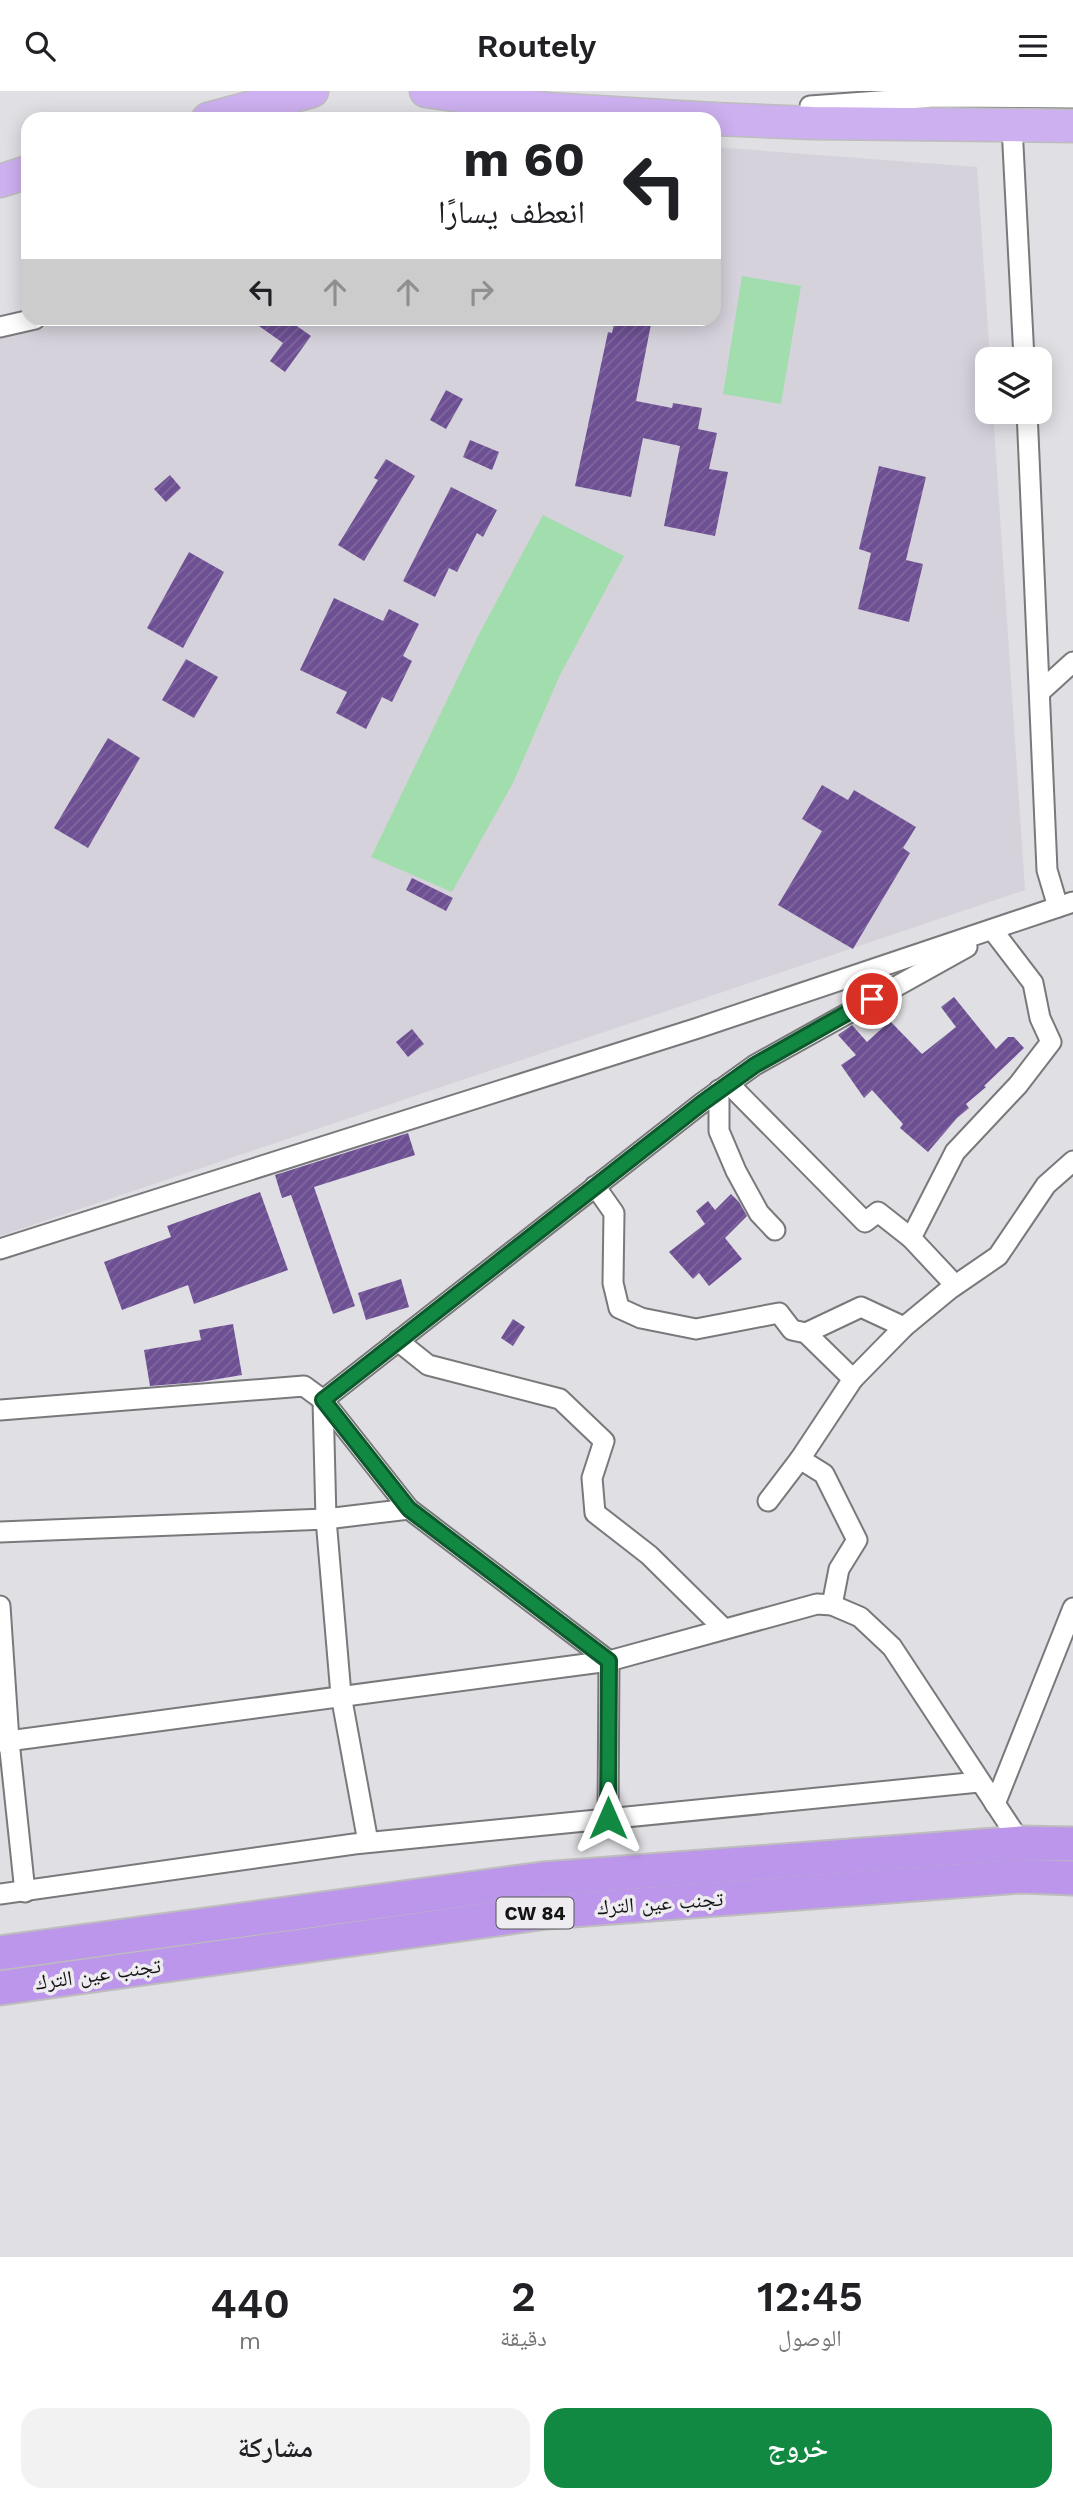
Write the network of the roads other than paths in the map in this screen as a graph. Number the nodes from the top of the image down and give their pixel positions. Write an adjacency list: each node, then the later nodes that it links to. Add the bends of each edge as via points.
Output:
1 (312, 91): 5 (main road)
2 (426, 91): 6 (main road)
3 (1073, 98): 4 (street, via 934,97)
4 (810, 106)
5 (234, 112)
6 (598, 112)
7 (721, 119): 9 (main road)
8 (1073, 126): 9 (main road)
9 (1012, 127): 14 (street)
10 (21, 174): 11 (main road)
11 (0, 181)
12 (21, 322): 13 (street)
13 (0, 327)
14 (1023, 347)
15 (1028, 424): 17 (street)
16 (1073, 662): 17 (street)
17 (1040, 692): 18 (street, via 1047,870)
18 (1065, 905): 19 (street)
19 (1013, 923): 20 (street); 26 (street)
20 (994, 932): 21 (street, via 822,1026); 25 (street, via 1033,983 1040,1018 1051,1042 1018,1085 955,1151)
21 (724, 1087): 23 (street); 24 (street, via 719,1131 759,1213); 25 (street, via 865,1222 878,1212)
22 (1073, 1161): 27 (street, via 1046,1185 998,1256)
23 (595, 1187): 29 (street, via 614,1213 613,1283 619,1308 641,1318 696,1329 779,1313 792,1330); 30 (street)
24 (775, 1230)
25 (911, 1238): 27 (street)
26 (0, 1249)
27 (955, 1285): 28 (street)
28 (904, 1327): 29 (street, via 861,1307); 31 (street)
29 (806, 1333): 31 (street)
30 (398, 1341): 32 (street); 42 (street, via 428,1365 560,1399 604,1441 592,1478 595,1513 649,1555)
31 (853, 1379): 34 (street)
32 (323, 1400): 33 (street, via 304,1386); 36 (street); 37 (street)
33 (0, 1410)
34 (800, 1458): 35 (street); 39 (street, via 824,1474 857,1540 839,1569)
35 (768, 1501)
36 (409, 1509): 37 (street); 43 (street)
37 (326, 1519): 38 (street); 44 (street)
38 (0, 1532)
39 (832, 1605): 42 (street, via 817,1604); 46 (street, via 860,1617 892,1647)
40 (0, 1606): 45 (street)
41 (1073, 1608): 47 (street)
42 (724, 1629): 43 (street)
43 (609, 1661): 44 (street); 48 (street)
44 (341, 1695): 45 (street); 49 (street)
45 (5, 1742): 53 (street)
46 (979, 1782): 47 (street); 48 (street)
47 (995, 1804): 50 (street)
48 (608, 1818): 49 (street)
49 (369, 1842): 53 (street)
50 (1021, 1843): 51 (highway, تجنب عين الترك / CW 84); 55 (highway, تجنب عين الترك / CW 84, via 543,1879)
51 (1073, 1844)
52 (1073, 1878): 56 (highway, تجنب عين الترك / CW 84, via 1021,1876 546,1912)
53 (25, 1892): 54 (street)
54 (0, 1894)
55 (0, 1953)
56 (0, 1988)

